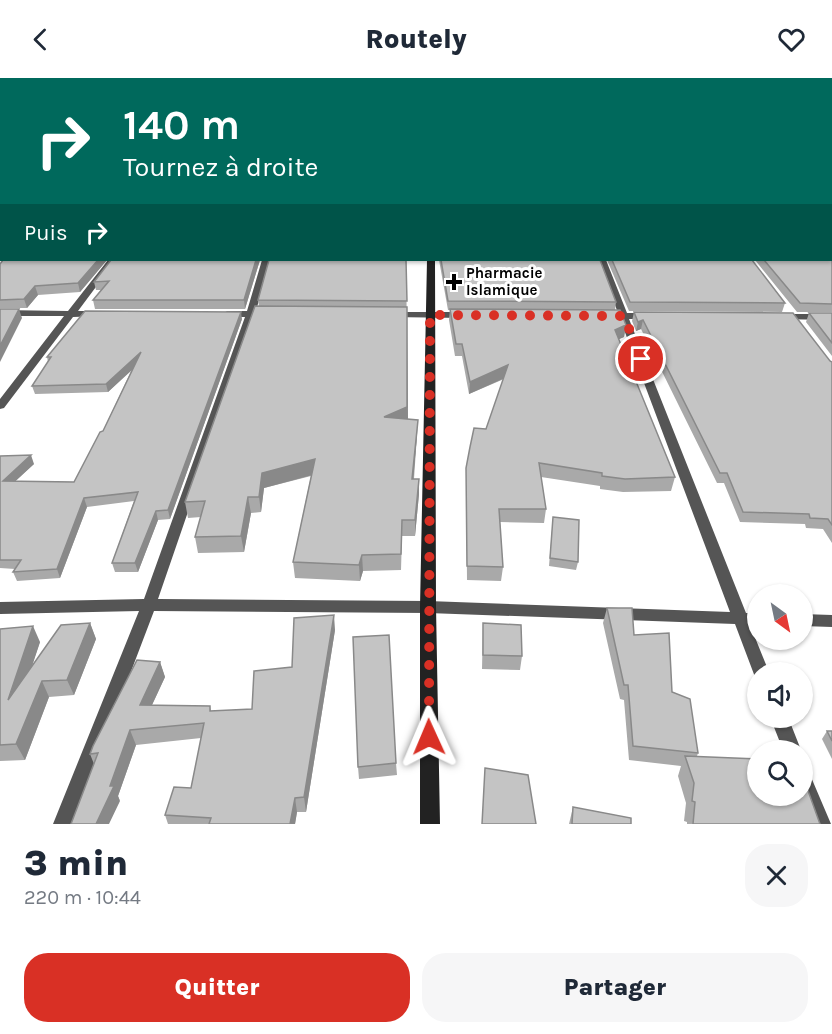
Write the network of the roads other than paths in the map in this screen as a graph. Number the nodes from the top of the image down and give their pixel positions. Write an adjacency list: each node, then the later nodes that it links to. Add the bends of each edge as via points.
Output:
1 (111, 261): 7 (street)
2 (267, 261): 10 (street)
3 (431, 261): 13 (street)
4 (602, 261): 16 (street)
5 (786, 307): 20 (street)
6 (0, 313): 7 (street)
7 (69, 314): 8 (street); 21 (street)
8 (115, 314)
9 (217, 314): 10 (street)
10 (251, 314): 11 (street); 22 (street)
11 (283, 314)
12 (384, 315): 13 (street)
13 (430, 315): 14 (street); 23 (street)
14 (476, 315)
15 (601, 316): 16 (street)
16 (624, 316): 17 (street); 25 (street)
17 (658, 316)
18 (771, 317): 20 (street)
19 (832, 317): 20 (street)
20 (797, 321)
21 (0, 406)
22 (149, 605): 23 (street); 24 (street); 31 (street)
23 (428, 607): 25 (street); 32 (street)
24 (0, 608)
25 (740, 619): 26 (street); 29 (street)
26 (747, 619)
27 (813, 620): 28 (street)
28 (832, 621)
29 (757, 662)
30 (813, 804): 33 (street)
31 (63, 824)
32 (430, 824)
33 (821, 824)

